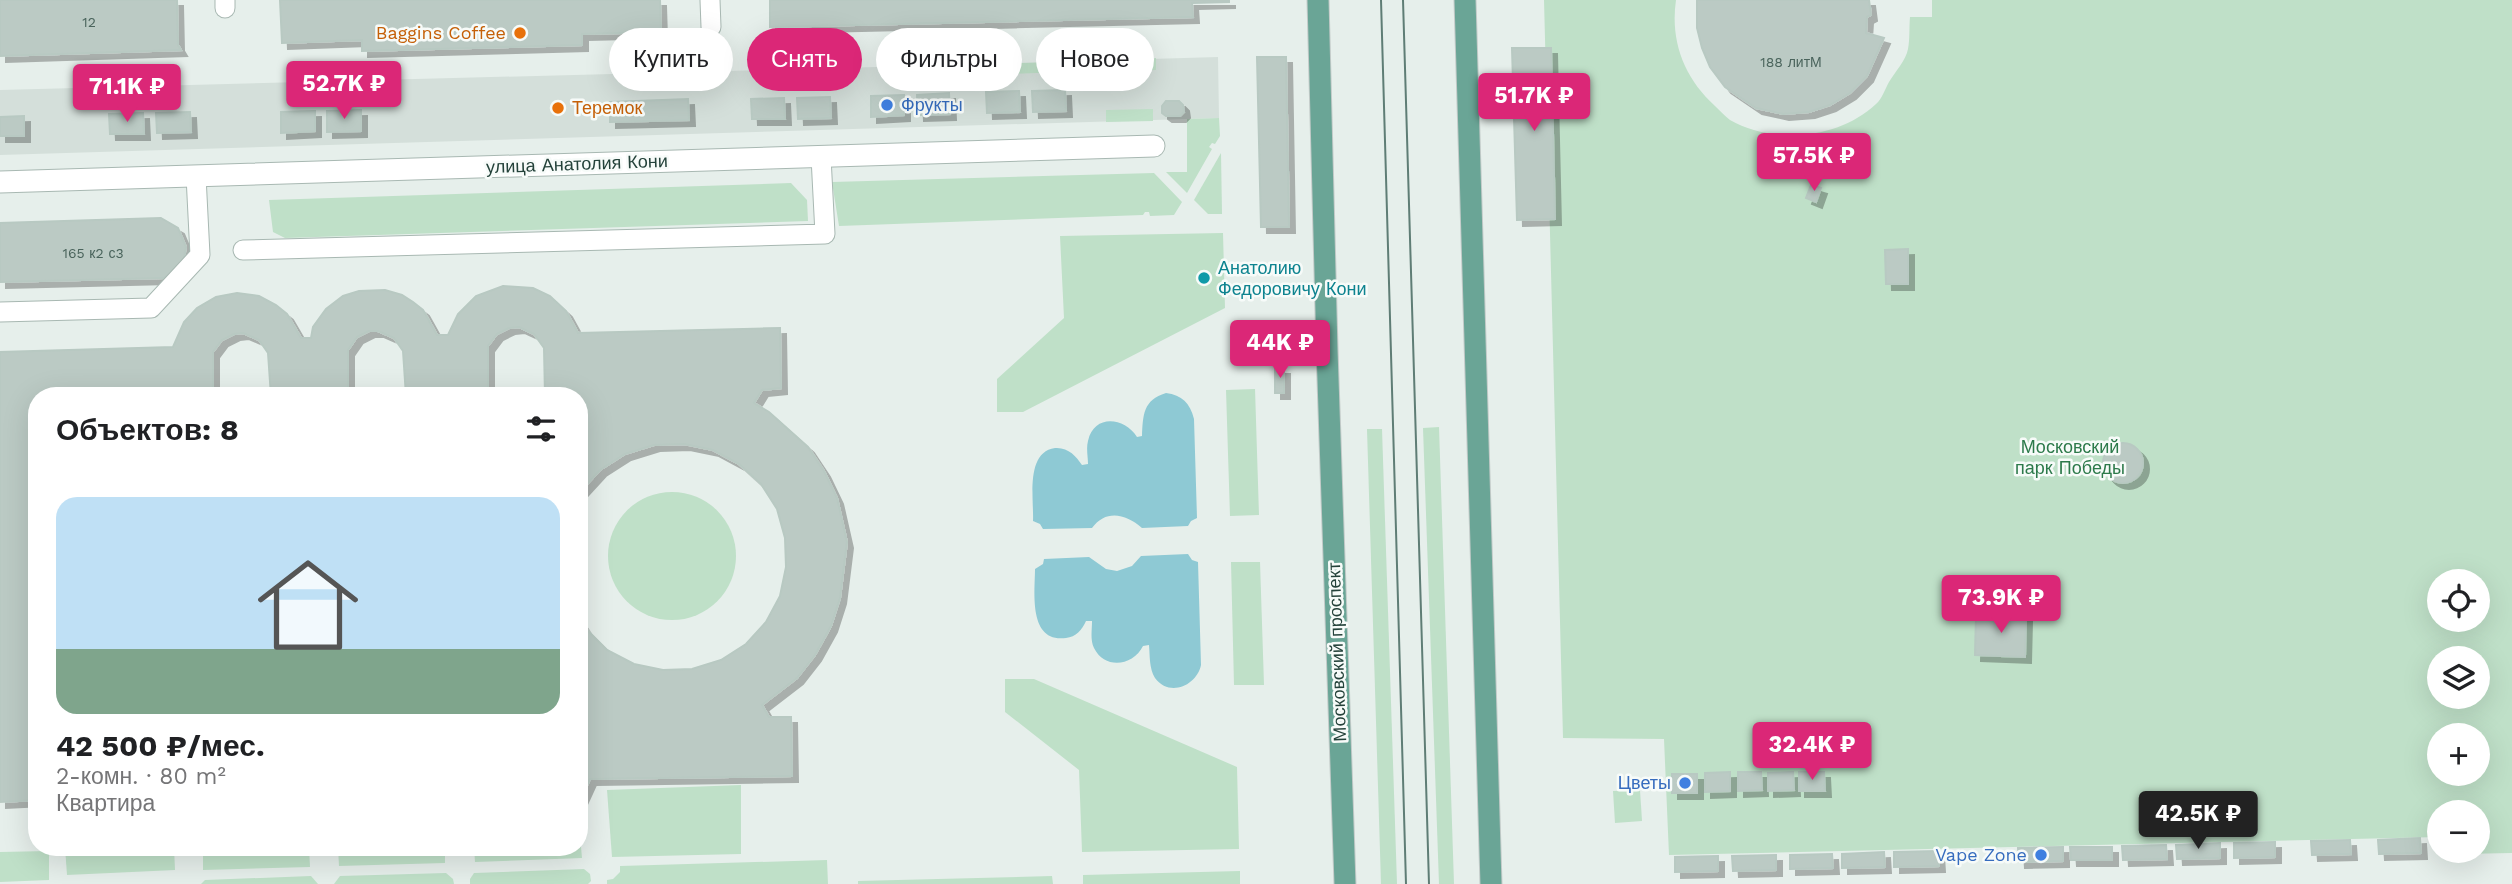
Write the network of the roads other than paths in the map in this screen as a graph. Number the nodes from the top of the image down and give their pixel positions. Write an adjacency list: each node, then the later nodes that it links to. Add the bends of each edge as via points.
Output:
1 (710, 0): 4 (lane)
2 (1318, 0): 11 (main road, Московский проспект)
3 (1465, 0): 12 (main road)
4 (711, 27)
5 (1154, 146): 6 (street, улица Анатолия Кони)
6 (821, 157): 7 (street, улица Анатолия Кони); 9 (lane, via 825,234)
7 (196, 176): 8 (street, улица Анатолия Кони); 10 (lane, via 200,255 151,308)
8 (0, 182)
9 (243, 250)
10 (0, 312)
11 (1345, 884)
12 (1491, 884)

